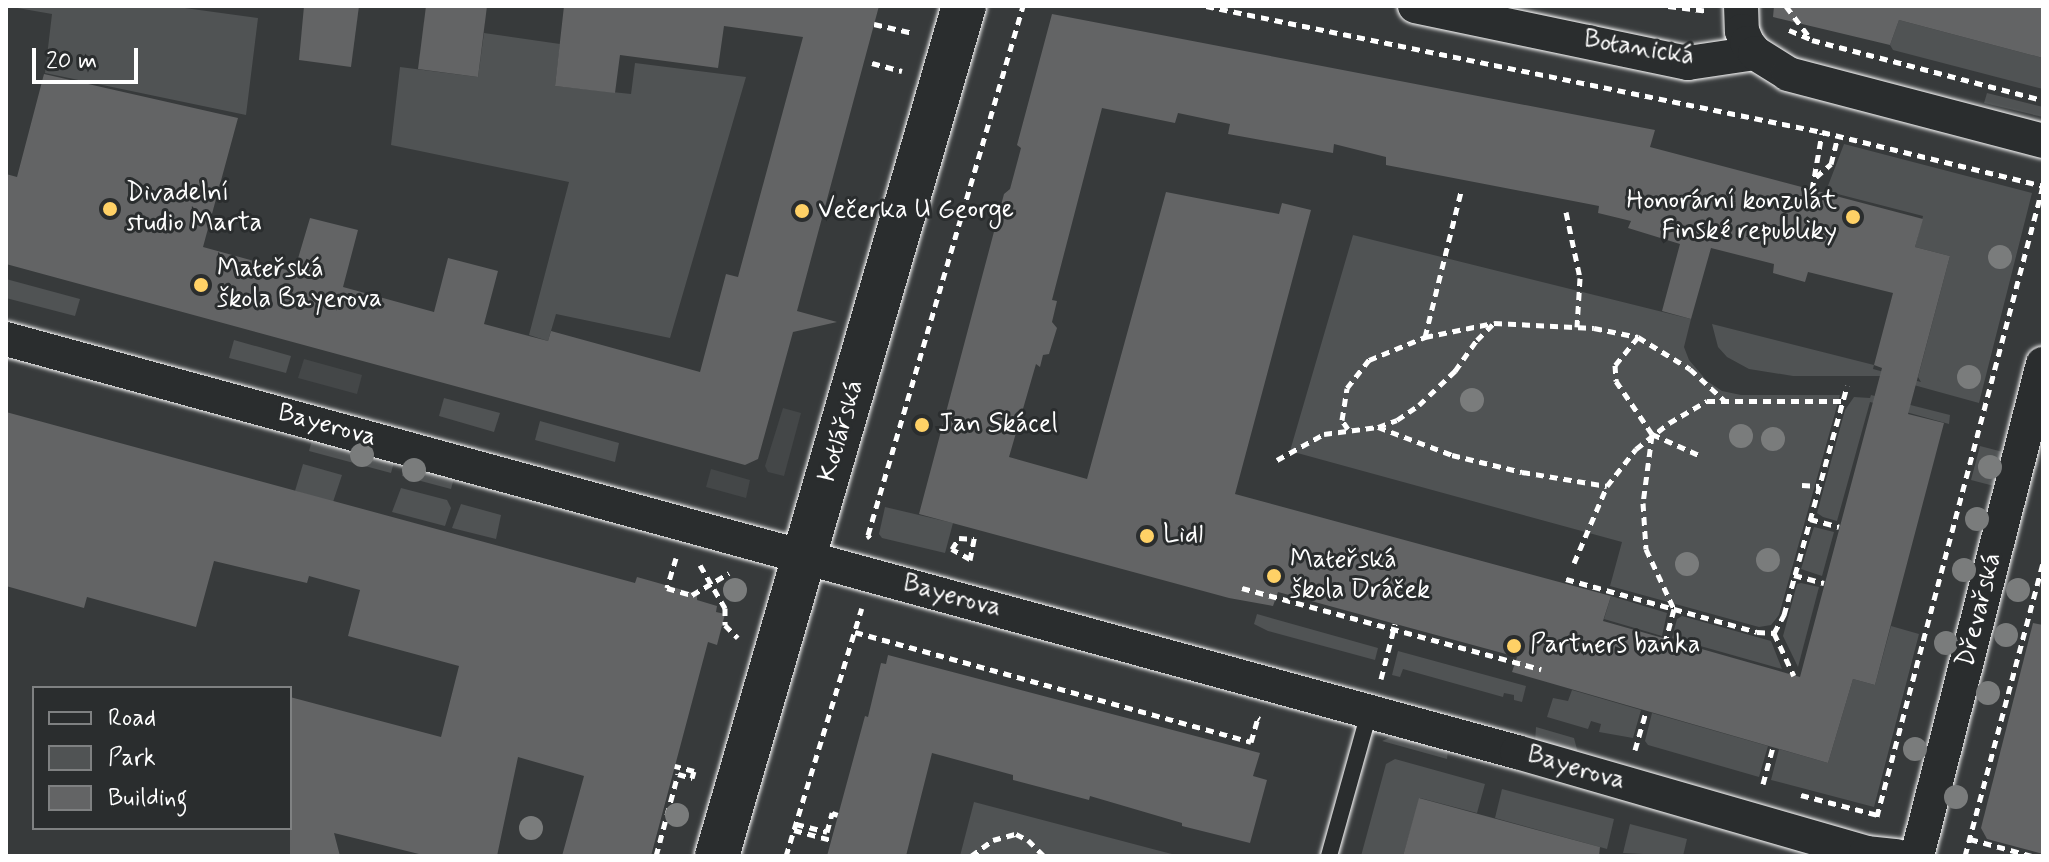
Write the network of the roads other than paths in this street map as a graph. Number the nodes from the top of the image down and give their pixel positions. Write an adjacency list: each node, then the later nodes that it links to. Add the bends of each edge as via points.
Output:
1 (964, 6): 8 (main road, Kotlářská)
2 (1415, 6): 4 (street, Botanická, via 1688,63)
3 (1726, 9): 4 (street)
4 (1755, 53): 5 (street, via 1808,82)
5 (2043, 141)
6 (6, 339): 8 (street, Bayerova)
7 (2043, 364): 13 (street, Dřevařská)
8 (806, 557): 9 (street, Bayerova); 10 (main road, Kotlářská)
9 (1369, 713): 11 (lane); 12 (street, Bayerova, via 1866,853)
10 (717, 856)
11 (1329, 856)
12 (1897, 856)
13 (1917, 856)

